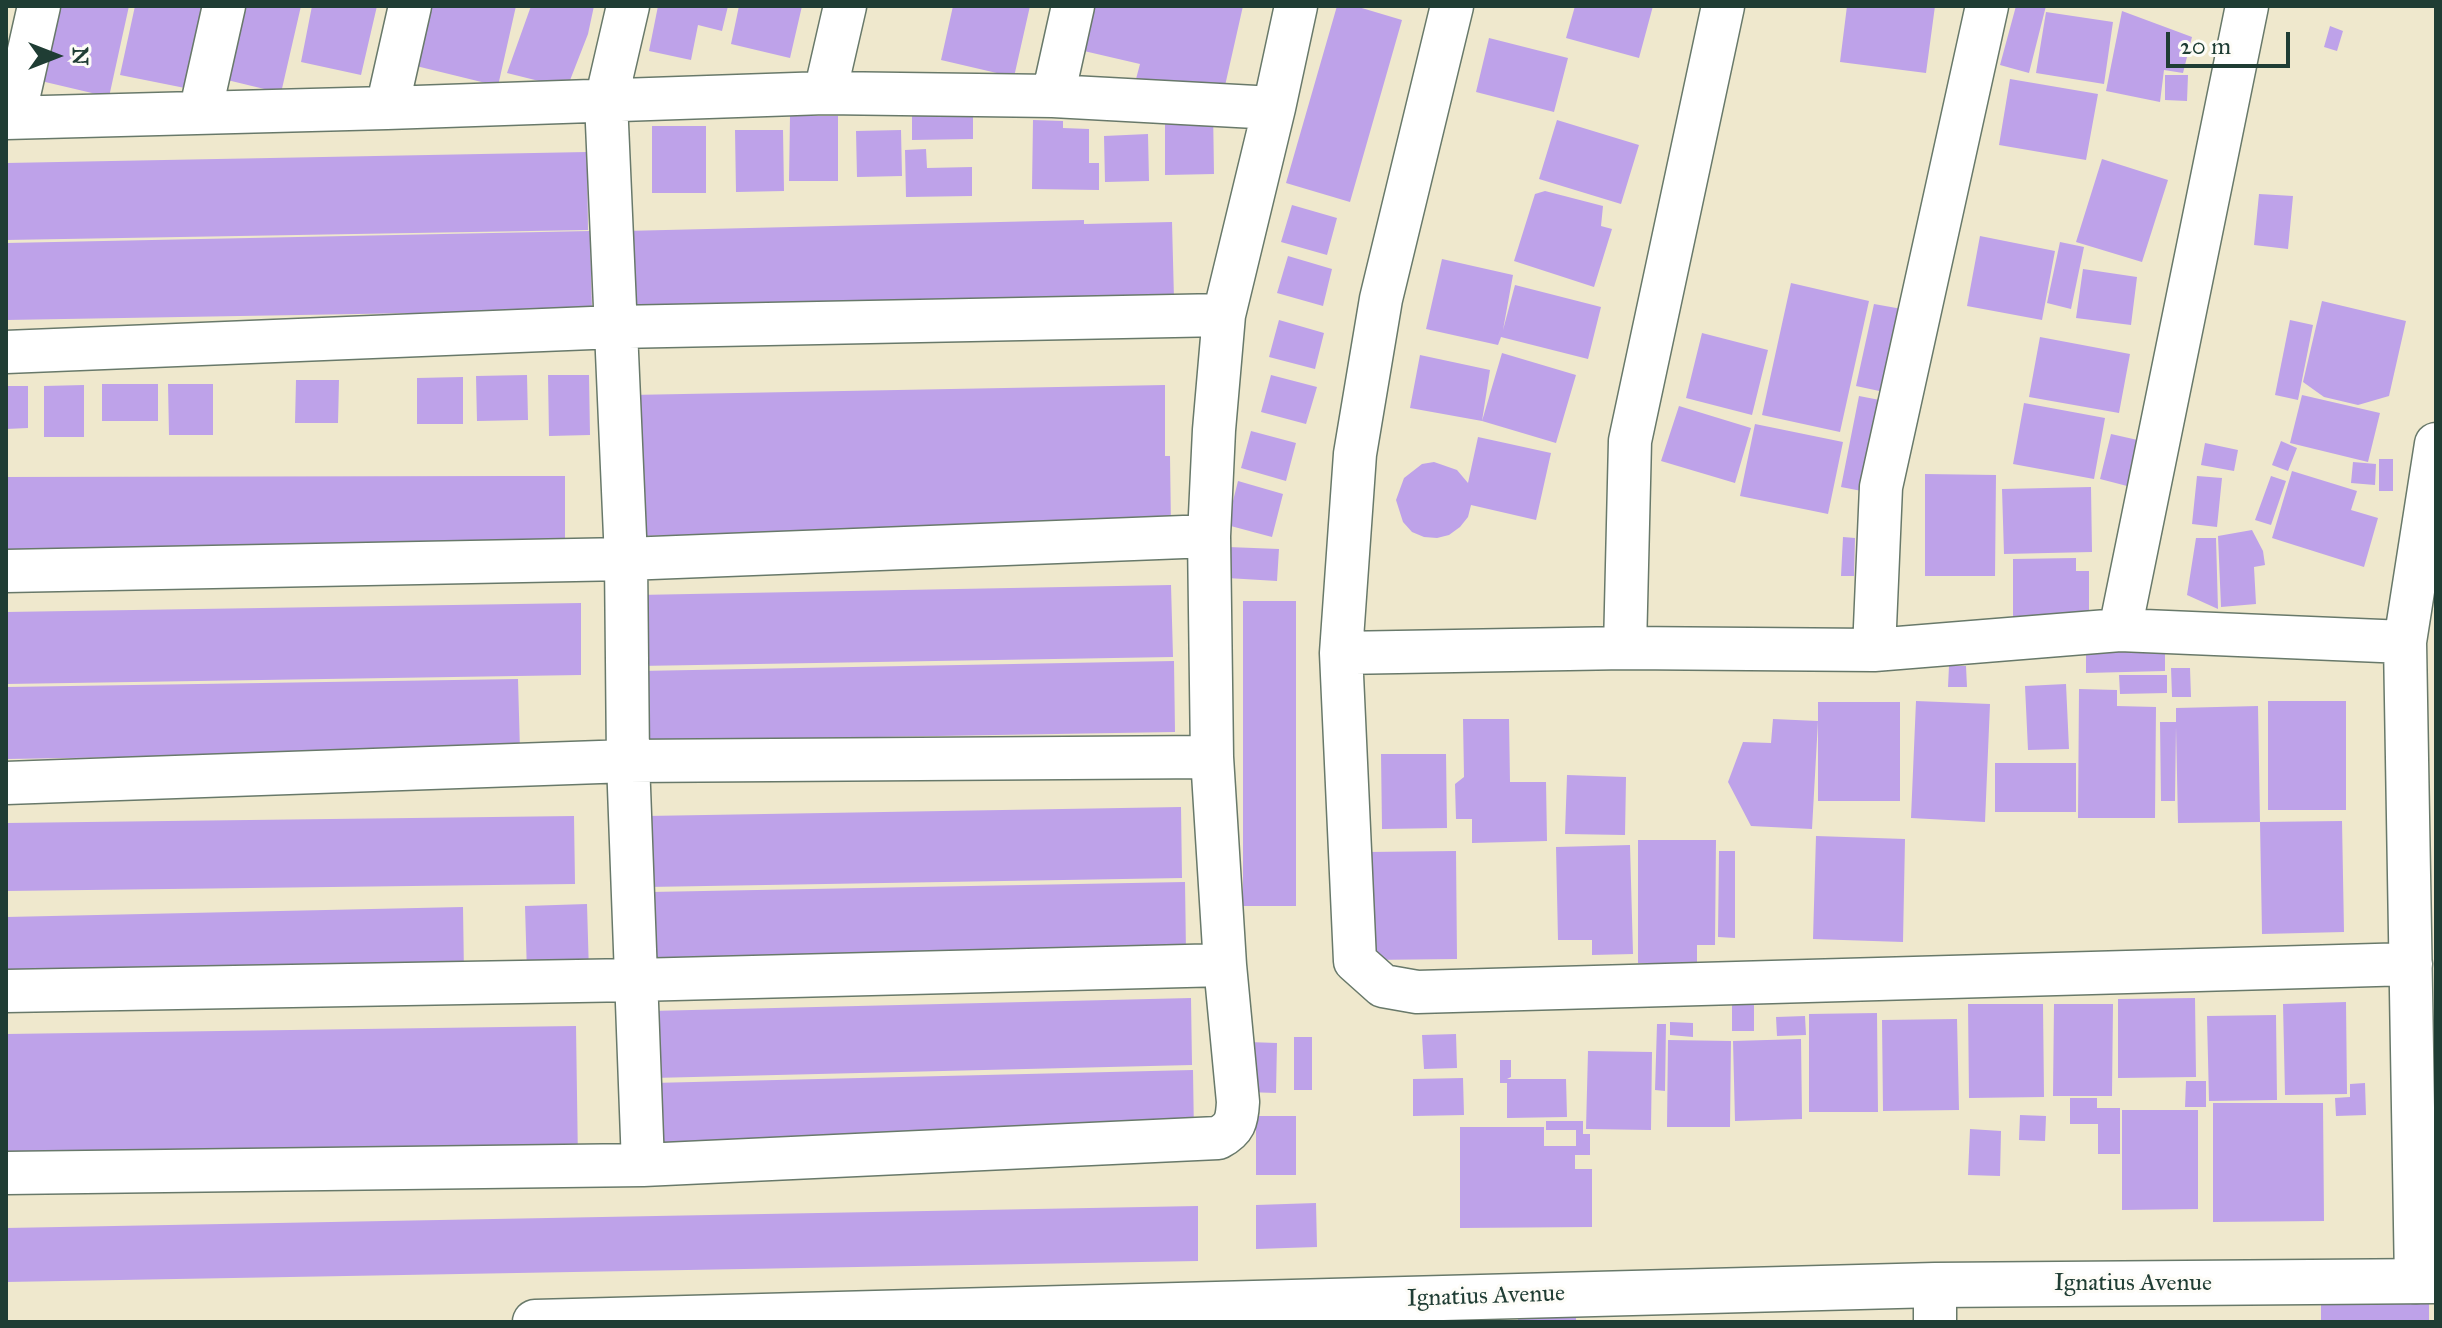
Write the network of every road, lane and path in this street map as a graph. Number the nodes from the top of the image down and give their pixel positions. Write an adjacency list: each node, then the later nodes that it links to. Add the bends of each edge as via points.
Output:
1 (39, 6): 18 (street)
2 (224, 6): 17 (street)
3 (410, 6): 15 (street)
4 (628, 6): 14 (street)
5 (845, 6): 12 (street)
6 (1073, 6): 13 (street)
7 (1296, 6): 16 (street)
8 (1452, 6): 30 (street, via 1381,299 1355,454)
9 (1723, 6): 28 (street, via 1630,441)
10 (1987, 6): 29 (street, via 1881,487)
11 (2247, 6): 26 (street)
12 (825, 93): 13 (street); 14 (street)
13 (1053, 96): 16 (street)
14 (606, 101): 15 (street); 20 (street)
15 (387, 108): 17 (street)
16 (1274, 108): 19 (street)
17 (200, 113): 18 (street)
18 (10, 117)
19 (1224, 315): 20 (street); 23 (street)
20 (616, 327): 21 (street); 24 (street)
21 (6, 352)
22 (2436, 444): 27 (street)
23 (1209, 536): 24 (street); 31 (street)
24 (626, 559): 25 (street); 32 (street)
25 (6, 571)
26 (2120, 630): 27 (street); 29 (street)
27 (2405, 642): 34 (street)
28 (1625, 648): 29 (street); 30 (street)
29 (1874, 650)
30 (1341, 653): 34 (street, via 1355,961 1383,986 1417,992)
31 (1212, 757): 32 (street); 35 (street)
32 (628, 761): 33 (street); 36 (street)
33 (6, 783)
34 (2411, 964): 40 (street)
35 (1225, 965): 36 (street); 38 (street, via 1237,1120 1231,1132 1218,1138)
36 (635, 980): 37 (street); 38 (street)
37 (6, 991)
38 (643, 1165): 39 (street)
39 (6, 1173)
40 (2426, 1282): 41 (street, Ignatius Avenue)
41 (1935, 1304): 42 (street, Ignatius Avenue)
42 (535, 1322)

